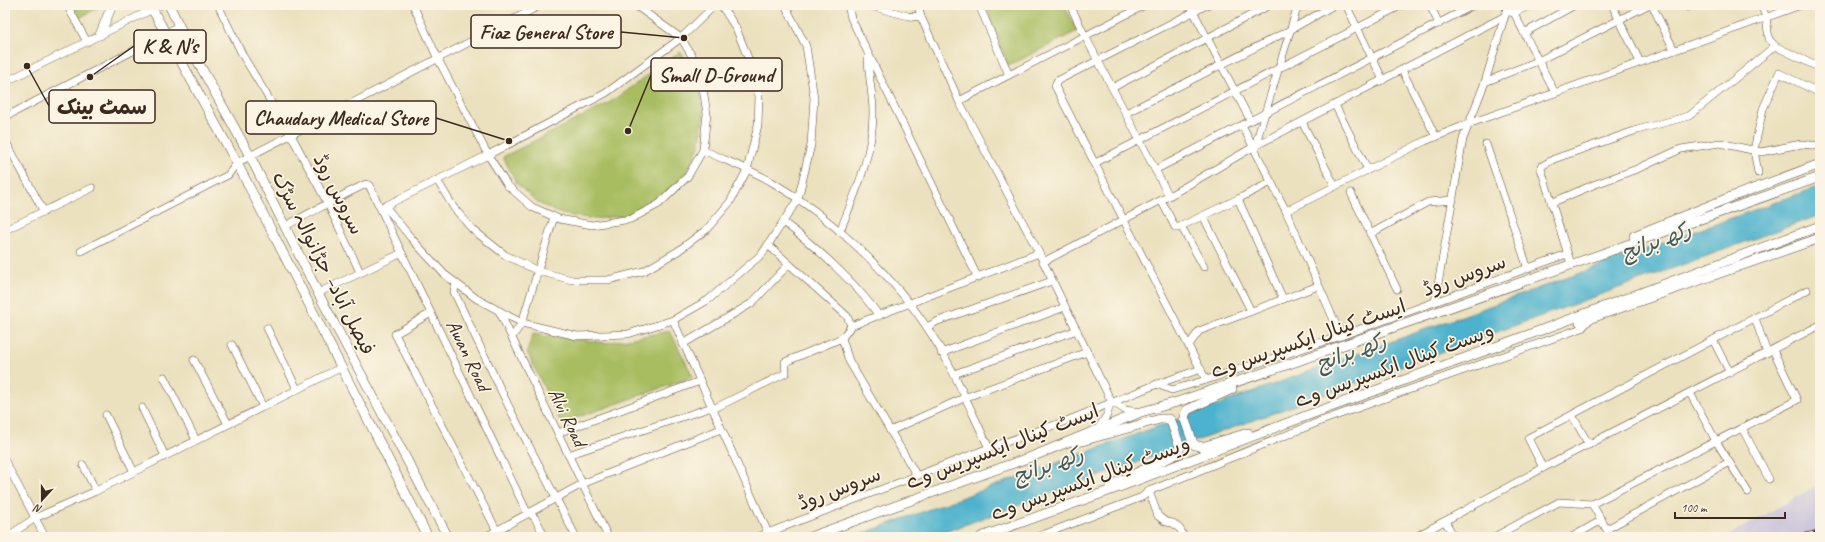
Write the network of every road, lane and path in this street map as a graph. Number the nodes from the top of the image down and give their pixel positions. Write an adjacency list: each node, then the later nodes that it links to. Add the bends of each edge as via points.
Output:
1 (67, 5): 51 (street)
2 (112, 5): 47 (main road)
3 (169, 5): 42 (main road, فیصل آباد– جڑانوالہ سڑک)
4 (218, 5): 81 (street, سروس روڈ, via 243,56)
5 (413, 5): 56 (street)
6 (541, 5): 56 (street)
7 (634, 5): 49 (street)
8 (716, 5): 49 (street)
9 (721, 5): 95 (street, via 736,28 750,63 759,96 758,125)
10 (785, 5): 106 (street, via 806,46 814,98 811,145)
11 (848, 5): 54 (street, via 851,18)
12 (867, 5): 38 (street)
13 (918, 5): 38 (street)
14 (979, 5): 64 (street)
15 (1070, 5): 48 (street)
16 (1128, 5): 36 (street)
17 (1145, 5): 36 (street)
18 (1207, 5): 34 (street)
19 (1270, 5): 50 (street)
20 (1298, 5): 44 (street)
21 (1334, 5): 44 (street)
22 (1346, 5): 43 (street)
23 (1402, 5): 43 (street)
24 (1430, 5): 41 (street)
25 (1474, 5): 41 (street)
26 (1530, 5): 37 (street)
27 (1575, 5): 45 (street)
28 (1612, 5): 40 (street)
29 (1648, 5): 40 (street)
30 (1652, 5): 53 (street)
31 (1761, 5): 39 (street)
32 (1801, 5): 39 (street)
33 (154, 6): 46 (main road, فیصل آباد– جڑانوالہ سڑک); 47 (street)
34 (1192, 8): 50 (street); 57 (street)
35 (1506, 11): 37 (street); 63 (street); 67 (street)
36 (1132, 12): 48 (street)
37 (1514, 13): 45 (street)
38 (921, 17): 72 (street)
39 (1766, 17): 52 (street, via 1769,39); 53 (street)
40 (1619, 20): 58 (street); 59 (street)
41 (1439, 24): 55 (street)
42 (179, 25): 46 (street); 91 (main road, فیصل آباد– جڑانوالہ سڑک)
43 (1357, 28): 55 (street); 61 (street)
44 (1290, 30): 60 (street); 61 (street)
45 (1524, 33): 58 (street)
46 (166, 34): 76 (street); 92 (main road, فیصل آباد– جڑانوالہ سڑک)
47 (100, 35): 51 (street)
48 (1085, 36): 57 (street); 64 (street)
49 (680, 38): 88 (street, via 700,69 707,114); 90 (street, via 606,93)
50 (1207, 38): 60 (street); 68 (street)
51 (87, 42): 66 (street)
52 (1775, 46): 62 (street); 110 (street, via 1689,116 1637,130 1554,159 1542,166)
53 (1674, 50): 59 (street)
54 (868, 53): 123 (street, via 873,113 870,144 858,188); 138 (street)
55 (1372, 58): 65 (street); 75 (street)
56 (438, 59): 81 (street); 90 (street)
57 (1098, 61): 68 (street); 93 (street, via 1057,81 1055,86)
58 (1538, 62): 67 (street); 70 (street)
59 (1640, 62): 70 (street)
60 (1221, 65): 69 (street); 74 (street)
61 (1279, 68): 69 (street); 75 (street)
62 (1820, 68)
63 (1402, 70): 65 (street); 82 (street)
64 (1009, 75): 72 (street)
65 (1383, 80): 73 (street)
66 (5, 82)
67 (1485, 82): 79 (street)
68 (1112, 88): 74 (street)
69 (1234, 91): 77 (street); 84 (street)
70 (1555, 93): 79 (street)
71 (1820, 93): 89 (street, via 1779,73 1763,109)
72 (959, 101): 129 (street)
73 (1335, 105): 78 (street); 97 (street)
74 (1126, 113): 84 (street)
75 (1265, 113): 77 (street); 87 (street)
76 (5, 117)
77 (1250, 120): 80 (street)
78 (1302, 122): 87 (street); 102 (street)
79 (1468, 124): 82 (street); 109 (street, via 1459,154)
80 (1242, 125): 87 (street); 96 (street)
81 (291, 135): 91 (street); 111 (street, سروس روڈ)
82 (1436, 137): 97 (street)
83 (5, 140): 114 (street)
84 (1139, 140): 93 (street); 96 (street)
85 (1486, 144): 135 (street)
86 (1820, 146): 89 (street, via 1801,144 1762,152)
87 (1254, 147): 101 (street); 105 (street)
88 (703, 150): 95 (street); 116 (street, via 688,176 659,204 631,219 592,225)
89 (1754, 150): 98 (street); 110 (street, via 1720,143 1681,149)
90 (488, 155): 100 (street); 116 (street, via 507,185 532,207)
91 (250, 156): 92 (street); 119 (main road, فیصل آباد– جڑانوالہ سڑک)
92 (237, 163): 127 (street, via 228,175); 175 (main road, فیصل آباد– جڑانوالہ سڑک)
93 (1096, 163): 117 (street)
94 (1820, 164): 133 (main road, via 1731,196)
95 (747, 170): 106 (street); 136 (street, via 730,202 707,229 678,251 644,271 608,280 572,280)
96 (1155, 170): 105 (street)
97 (1368, 170): 102 (street)
98 (1758, 173)
99 (1820, 177): 133 (main road, ایسٹ کینال ایکسپریس وے)
100 (437, 180): 112 (street); 136 (street, via 454,208 472,229 505,255)
101 (1271, 182): 107 (street); 113 (street)
102 (1335, 186): 113 (street)
103 (92, 188): 114 (street)
104 (1351, 193): 124 (street)
105 (1169, 196): 108 (street)
106 (798, 198): 118 (street); 123 (street, via 818,211)
107 (1238, 199): 115 (street); 145 (street)
108 (1161, 200): 117 (street); 120 (street, via 1176,228)
109 (1453, 200): 124 (street, via 1428,202); 146 (street)
110 (1551, 203): 130 (street)
111 (328, 204): 112 (street, Awan Road, via 368,184); 119 (street); 137 (street, سروس روڈ)
112 (382, 207): 128 (street, Awan Road); 140 (street, via 444,274)
113 (1286, 211): 141 (street)
114 (44, 212): 122 (street)
115 (1203, 216): 120 (street); 150 (street)
116 (554, 217): 136 (street)
117 (1124, 220): 131 (street); 169 (street)
118 (783, 222): 126 (street); 152 (street, via 869,300)
119 (285, 226): 144 (main road, فیصل آباد– جڑانوالہ سڑک)
120 (1181, 226): 134 (street)
121 (1820, 226): 162 (main road, ویسٹ کینال ایکسپریس وے)
122 (5, 230)
123 (840, 231): 147 (street)
124 (1370, 234): 142 (street)
125 (1820, 238): 154 (main road)
126 (768, 245): 132 (street); 155 (street, via 762,254 708,300)
127 (81, 251)
128 (402, 253): 137 (street); 151 (street, Awan Road)
129 (1039, 254): 131 (street); 138 (street)
130 (1567, 254): 133 (street); 135 (street, سروس روڈ)
131 (1043, 262): 139 (street)
132 (789, 264): 157 (street, via 847,316); 167 (street, via 752,303)
133 (1571, 264): 174 (main road, ایسٹ کینال ایکسپریس وے)
134 (1204, 267)
135 (1528, 269): 146 (street, سروس روڈ)
136 (538, 271): 156 (street)
137 (360, 272): 144 (street)
138 (978, 278): 147 (street)
139 (1052, 281): 148 (street); 158 (street)
140 (456, 283): 149 (street, via 477,300); 218 (street, via 454,292)
141 (1318, 286): 145 (street); 163 (street)
142 (1396, 289)
143 (1807, 290): 153 (street)
144 (318, 293): 232 (main road, فیصل آباد– جڑانوالہ سڑک)
145 (1283, 299): 150 (street)
146 (1435, 302): 163 (street, سروس روڈ)
147 (909, 303): 152 (street); 158 (street)
148 (1065, 307): 161 (street); 172 (street)
149 (499, 311): 156 (street); 164 (street, Alvi Road)
150 (1251, 311): 169 (street, via 1199,330)
151 (431, 313): 221 (street, Awan Road); 228 (street, via 395,334)
152 (879, 316): 157 (street)
153 (1755, 318): 166 (street); 171 (street)
154 (1590, 319): 162 (main road); 216 (street, via 1582,328 1321,421)
155 (673, 320): 156 (street, via 628,334 577,336); 167 (street)
156 (522, 323): 164 (street)
157 (851, 326): 165 (street)
158 (927, 326): 172 (street)
159 (1820, 326): 171 (street)
160 (267, 328): 183 (street)
161 (1076, 330): 170 (street); 178 (street)
162 (1528, 335): 191 (main road, ویسٹ کینال ایکسپریس وے)
163 (1341, 336): 180 (street, سروس روڈ)
164 (512, 337): 199 (street, Alvi Road)
165 (842, 338): 189 (street, via 785,362 786,373); 198 (street, via 849,361)
166 (1713, 340): 177 (street); 193 (street)
167 (683, 344): 181 (street)
168 (232, 345): 187 (street)
169 (1189, 345): 176 (street)
170 (1087, 352): 185 (street); 186 (street)
171 (1770, 352): 177 (street); 196 (street, via 1797,400)
172 (941, 353): 178 (street)
173 (194, 360): 194 (street)
174 (1295, 362): 190 (main road, ایسٹ کینال ایکسپریس وے); 191 (main road, via 1190,407 1184,417 1193,443 1202,447)
175 (342, 367): 183 (street); 231 (main road, فیصل آباد– جڑانوالہ سڑک)
176 (1201, 369): 180 (street); 182 (street, سروس روڈ)
177 (1730, 373): 184 (street)
178 (954, 374): 185 (street)
179 (164, 377): 200 (street)
180 (1206, 380): 182 (street, سروس روڈ, via 1172,390)
181 (700, 382): 189 (street); 199 (street)
182 (1157, 384): 186 (street, سروس روڈ)
183 (297, 389): 187 (street)
184 (1690, 393): 201 (street); 202 (street)
185 (964, 398): 198 (street); 203 (street)
186 (1111, 401): 190 (street, via 1126,410); 195 (street); 203 (street, سروس روڈ, via 1069,420)
187 (263, 406): 194 (street)
188 (142, 408): 206 (street)
189 (712, 408): 197 (street); 205 (street)
190 (1141, 412): 195 (main road, ایسٹ کینال ایکسپریس وے)
191 (1311, 414): 220 (main road, ویسٹ کینال ایکسپریس وے)
192 (106, 415): 211 (street)
193 (1572, 415): 202 (street); 210 (street, via 1528,438)
194 (228, 424): 200 (street)
195 (1098, 428): 204 (main road, ایسٹ کینال ایکسپریس وے)
196 (1742, 428): 201 (street); 213 (street)
197 (720, 429): 214 (street); 227 (street)
198 (890, 431): 212 (street)
199 (558, 433): 205 (street, Alvi Road)
200 (196, 440): 206 (street)
201 (1716, 441): 208 (street); 219 (street)
202 (1589, 445): 210 (street)
203 (989, 448): 212 (street, سروس روڈ)
204 (1036, 454): 220 (main road, via 1160,419 1171,421 1180,447 1177,454 1171,458); 238 (main road, ایسٹ کینال ایکسپریس وے)
205 (568, 455): 214 (street, Alvi Road)
206 (164, 456): 211 (street)
207 (5, 461): 222 (street)
208 (1730, 462): 217 (street); 226 (street)
209 (83, 465): 215 (street)
210 (1543, 468): 224 (street)
211 (134, 472): 215 (street)
212 (917, 476): 227 (street, سروس روڈ)
213 (1769, 479)
214 (582, 484): 218 (street); 236 (street, Alvi Road)
215 (96, 491): 222 (street)
216 (1149, 491): 240 (street, via 1142,497); 241 (street, via 1158,516 1166,522 1173,523)
217 (1748, 492)
218 (555, 498): 221 (street); 235 (street)
219 (1592, 504): 223 (street); 244 (street, via 1559,502)
220 (1052, 512): 239 (main road, ویسٹ کینال ایکسپریس وے)
221 (529, 514): 228 (street); 234 (street, Awan Road, via 535,518)
222 (35, 518): 229 (street); 230 (street)
223 (1602, 520): 226 (street); 245 (street)
224 (1445, 521): 242 (street); 243 (street)
225 (5, 529): 229 (street)
226 (1607, 529): 246 (street)
227 (768, 533): 237 (street, سروس روڈ)
228 (498, 534): 233 (street)
229 (11, 536)
230 (45, 537)
231 (428, 537)
232 (448, 537)
233 (485, 537)
234 (545, 537)
235 (576, 537)
236 (608, 537)
237 (757, 537)
238 (809, 537)
239 (981, 537)
240 (1037, 537)
241 (1184, 537)
242 (1415, 537)
243 (1454, 537)
244 (1494, 537)
245 (1572, 537)
246 (1612, 537)

